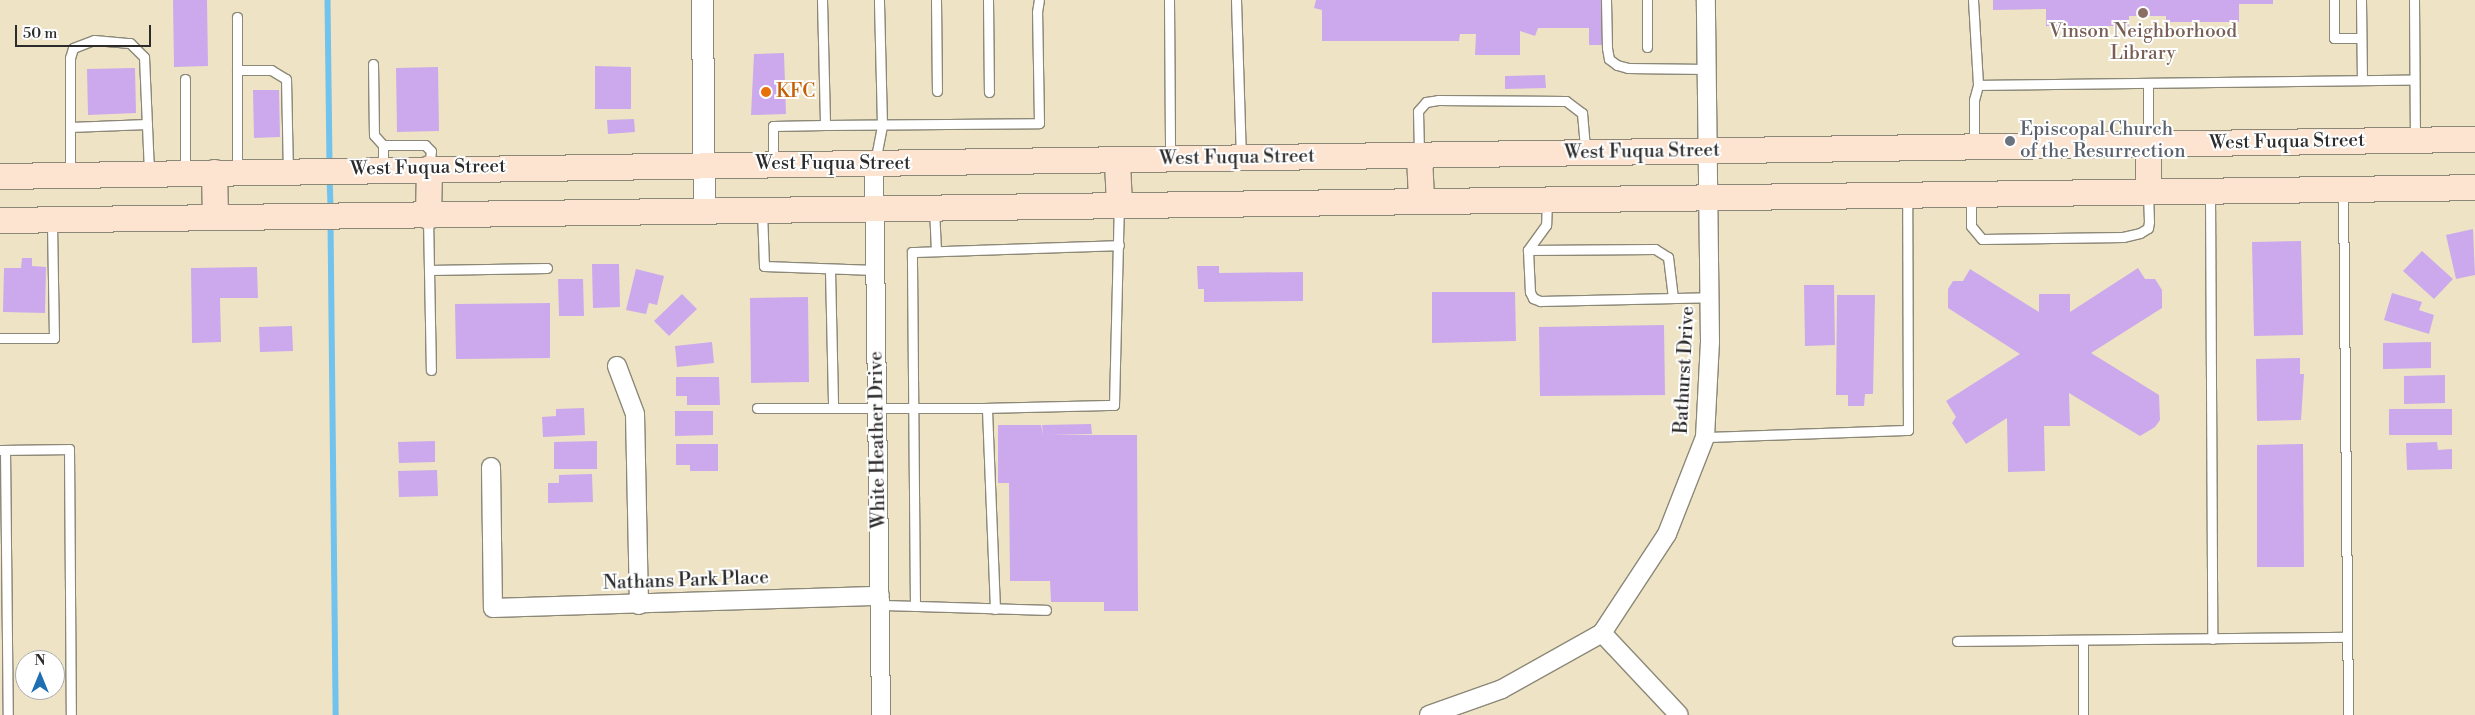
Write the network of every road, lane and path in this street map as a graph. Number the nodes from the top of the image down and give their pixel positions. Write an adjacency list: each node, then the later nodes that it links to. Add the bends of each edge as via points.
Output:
1 (702, 0): 44 (street)
2 (822, 0): 30 (lane)
3 (879, 0): 31 (lane)
4 (936, 0): 27 (lane)
5 (988, 0): 28 (lane)
6 (1039, 0): 31 (lane, via 1036,12 1039,123)
7 (1169, 0): 42 (lane)
8 (1236, 0): 41 (lane)
9 (1606, 0): 20 (lane, via 1607,48 1609,59 1617,65 1628,68)
10 (1646, 0): 18 (lane)
11 (1706, 0): 20 (street, Bathurst Drive)
12 (1973, 0): 26 (lane)
13 (2334, 0): 17 (lane, via 2334,38)
14 (2361, 0): 17 (lane)
15 (2414, 0): 24 (lane)
16 (237, 17): 21 (lane)
17 (2361, 38): 23 (lane)
18 (1647, 47)
19 (373, 64): 40 (lane, via 374,135)
20 (1707, 69): 37 (street, Bathurst Drive)
21 (237, 70): 48 (lane, via 271,70 286,79); 49 (lane)
22 (185, 79): 51 (lane)
23 (2362, 80): 24 (lane); 25 (lane)
24 (2414, 80): 34 (lane)
25 (2148, 83): 26 (lane); 35 (lane)
26 (1978, 85): 36 (lane, via 1974,100)
27 (937, 91)
28 (989, 92)
29 (147, 124): 32 (lane); 32 (lane, via 144,58 130,43 94,40 73,48 70,58); 50 (lane)
30 (825, 125): 31 (lane); 45 (lane, via 773,126)
31 (882, 125): 46 (lane)
32 (70, 127): 52 (lane)
33 (2475, 139): 34 (main road, West Fuqua Street)
34 (2415, 140): 35 (main road, West Fuqua Street)
35 (2148, 145): 36 (main road, West Fuqua Street); 57 (main road)
36 (1974, 148): 37 (main road, West Fuqua Street)
37 (1707, 151): 38 (main road, West Fuqua Street); 60 (street, Bathurst Drive)
38 (1585, 153): 39 (main road, West Fuqua Street); 39 (lane, via 1582,113 1566,101 1438,100 1426,102 1418,111)
39 (1419, 155): 41 (main road, West Fuqua Street); 62 (main road)
40 (383, 157): 47 (main road, West Fuqua Street); 48 (main road, West Fuqua Street, via 340,169)
41 (1241, 158): 42 (main road, West Fuqua Street)
42 (1170, 160): 43 (main road, West Fuqua Street)
43 (1117, 161): 46 (main road, West Fuqua Street); 63 (main road)
44 (702, 164): 45 (main road, West Fuqua Street); 47 (main road, West Fuqua Street); 66 (street)
45 (773, 164): 46 (main road, West Fuqua Street)
46 (874, 164): 65 (street, White Heather Drive)
47 (429, 168): 68 (main road)
48 (296, 171): 49 (main road, West Fuqua Street)
49 (226, 172): 51 (main road, West Fuqua Street); 69 (main road)
50 (149, 173): 51 (main road, West Fuqua Street); 52 (main road, West Fuqua Street)
51 (185, 173)
52 (70, 175): 53 (main road, West Fuqua Street)
53 (0, 176)
54 (2475, 187): 55 (main road)
55 (2342, 188): 56 (main road); 98 (lane)
56 (2210, 191): 57 (main road); 99 (lane)
57 (2148, 192): 58 (main road); 58 (lane, via 2148,228 2140,233 2123,237 1982,239 1971,226)
58 (1971, 193): 59 (main road)
59 (1907, 194): 60 (main road); 89 (lane, via 1908,430)
60 (1709, 195): 61 (main road); 79 (street, Bathurst Drive)
61 (1547, 198): 62 (main road); 73 (lane, via 1546,225)
62 (1421, 199): 63 (main road)
63 (1119, 205): 64 (main road); 72 (lane)
64 (934, 208): 65 (main road); 74 (lane)
65 (874, 209): 67 (main road); 78 (street, White Heather Drive)
66 (704, 211): 67 (main road); 68 (main road)
67 (762, 211): 77 (lane, via 764,266)
68 (428, 216): 69 (main road); 76 (lane)
69 (215, 218): 70 (main road)
70 (52, 219): 71 (main road); 81 (lane, via 54,338)
71 (0, 220)
72 (1119, 245): 74 (lane); 88 (lane, via 1114,405)
73 (1528, 250): 80 (lane, via 1655,249 1668,257); 80 (lane, via 1530,292 1540,301)
74 (936, 251): 87 (lane, via 912,252)
75 (547, 268): 76 (lane)
76 (429, 270): 83 (lane)
77 (830, 270): 78 (lane); 84 (lane)
78 (875, 270): 85 (street, White Heather Drive)
79 (1710, 297): 80 (lane); 89 (street, Bathurst Drive)
80 (1673, 298)
81 (0, 338)
82 (617, 366): 93 (street, via 635,414)
83 (431, 370)
84 (832, 407): 85 (lane); 86 (lane)
85 (878, 407): 87 (lane); 92 (street, White Heather Drive)
86 (757, 408)
87 (913, 408): 88 (lane); 94 (lane)
88 (987, 408): 95 (lane)
89 (1705, 437): 97 (street, Bathurst Drive, via 1667,534)
90 (3, 450): 102 (lane); 103 (lane, via 68,449)
91 (491, 467): 93 (street, Nathans Park Place, via 494,608)
92 (880, 601): 93 (street, Nathans Park Place); 94 (lane); 104 (street, White Heather Drive)
93 (639, 605)
94 (915, 606): 95 (lane)
95 (994, 609): 96 (lane)
96 (1046, 610)
97 (1602, 633): 105 (street, via 1502,689); 106 (street)
98 (2347, 637): 99 (lane); 108 (lane)
99 (2212, 639): 100 (lane)
100 (2083, 640): 101 (lane); 107 (lane)
101 (1957, 641)
102 (8, 715)
103 (71, 715)
104 (881, 715)
105 (1429, 715)
106 (1679, 715)
107 (2083, 715)
108 (2348, 715)

